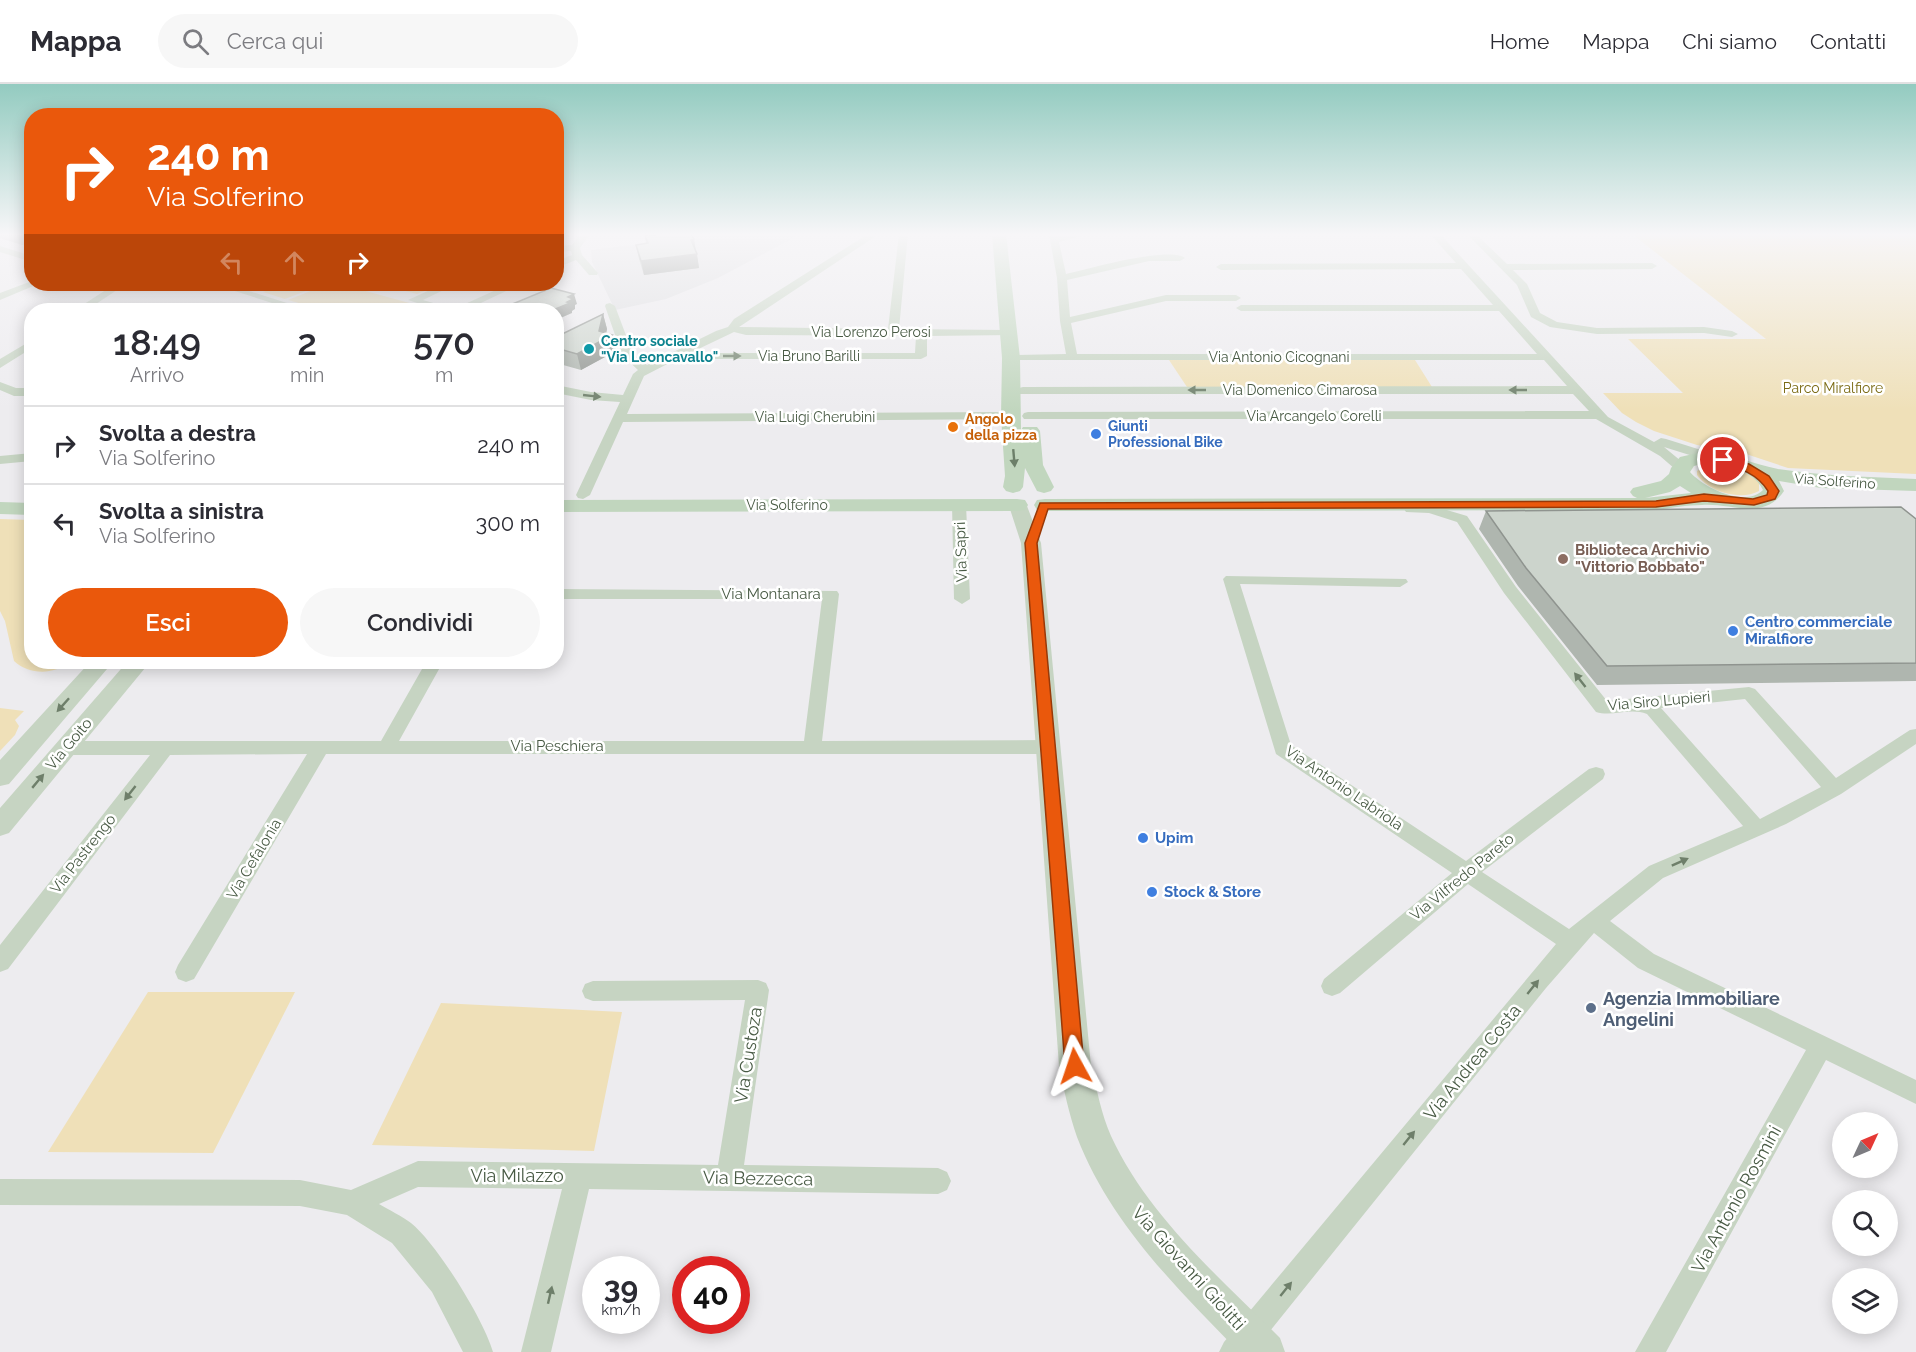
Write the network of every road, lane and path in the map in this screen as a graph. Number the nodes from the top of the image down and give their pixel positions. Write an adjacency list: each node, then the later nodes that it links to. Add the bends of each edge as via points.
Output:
1 (107, 293): 11 (street)
2 (244, 293): 12 (street)
3 (429, 293): 13 (street, via 413,300)
4 (496, 293): 14 (street)
5 (781, 293): 18 (street, via 738,321)
6 (897, 293): 20 (street)
7 (1004, 293): 21 (main road)
8 (1063, 293): 17 (street)
9 (1490, 293): 16 (street)
10 (1526, 293): 22 (street, via 1535,315 1554,325 1598,331 1704,330)
11 (91, 303)
12 (271, 303)
13 (424, 303)
14 (474, 303)
15 (610, 306): 29 (street, via 628,355)
16 (1503, 308): 17 (street, via 1166,298); 25 (street)
17 (1065, 321): 27 (street)
18 (734, 329): 20 (street, Via Lorenzo Perosi); 24 (street)
19 (922, 332): 20 (street, Via Lorenzo Perosi); 21 (street, Via Lorenzo Perosi); 24 (street, Via Bruno Barilli, one-way to 19, via 921,356)
20 (893, 333)
21 (1008, 333): 26 (main road)
22 (1732, 334)
23 (24, 348): 28 (street)
24 (674, 356): 29 (street)
25 (1546, 357): 27 (street, Via Antonio Cicognani); 31 (street)
26 (1011, 358): 27 (street, Via Antonio Cicognani); 33 (main road); 37 (main road)
27 (1072, 358)
28 (0, 363)
29 (645, 370): 35 (street)
30 (0, 386): 34 (street)
31 (1576, 390): 33 (street, Via Domenico Cimarosa, one-way to 33); 36 (street)
32 (564, 391): 35 (street, one-way to 35)
33 (1023, 391): 37 (main road)
34 (24, 392)
35 (628, 399): 38 (street)
36 (1598, 413): 37 (street, Via Arcangelo Corelli); 40 (street, via 1649,438); 42 (street, via 1612,426 1665,453)
37 (1019, 416): 38 (street, Via Luigi Cherubini); 49 (main road); 50 (main road, one-way to 50)
38 (619, 418): 48 (street)
39 (24, 458): 41 (street)
40 (1712, 458): 42 (main road, Via Solferino, via 1691,459); 43 (main road, Via Solferino)
41 (0, 460)
42 (1680, 469): 49 (main road, Via Solferino, via 1668,486 1633,492); 52 (main road, Via Solferino, via 1684,479 1697,489)
43 (1755, 471): 44 (main road, Via Solferino, via 1821,482); 53 (main road, Via Solferino, via 1766,478 1774,491)
44 (1916, 485)
45 (0, 494): 46 (main road)
46 (24, 495)
47 (564, 495): 48 (main road, Via Solferino)
48 (583, 495): 50 (main road, Via Solferino, via 980,493)
49 (1045, 496): 50 (main road, Via Solferino, via 1028,483); 54 (main road, Via Solferino); 61 (street, Via Giovanni Giolitti)
50 (1015, 497): 55 (main road, Via Solferino); 61 (street, Via Giovanni Giolitti)
51 (1916, 498): 53 (main road, Via Solferino, via 1829,493)
52 (1731, 501): 53 (main road, Via Solferino); 56 (main road, Via Solferino, via 1704,498 1656,504)
53 (1763, 501)
54 (1326, 503): 56 (main road, Via Solferino); 60 (street, via 1361,510 1430,509)
55 (959, 504): 57 (main road, Via Solferino); 64 (street, Via Sapri)
56 (1588, 504): 60 (street, via 1556,509 1479,509)
57 (564, 506)
58 (0, 508): 59 (main road)
59 (24, 509)
60 (1465, 524): 68 (street, Via Siro Lupieri, one-way to 60, via 1602,708 1510,590)
61 (1031, 543): 74 (street, Via Giovanni Giolitti)
62 (1400, 582): 81 (street, Via Antonio Labriola, via 1231,579 1282,748)
63 (564, 594): 73 (street, Via Montanara, via 831,594)
64 (962, 599)
65 (96, 669): 77 (street, Via Goito, one-way to 77)
66 (133, 669): 75 (street, Via Goito)
67 (430, 669): 71 (street)
68 (1639, 704): 78 (street, Via Siro Lupieri, via 1749,693); 80 (street, via 1653,710)
69 (1916, 735): 78 (street, Via Andrea Costa)
70 (322, 746): 71 (street, Via Peschiera); 72 (street, Via Peschiera); 85 (street, Via Cefalonia)
71 (387, 746): 73 (street, Via Peschiera)
72 (166, 747): 75 (street, Via Peschiera); 84 (street, Via Pastrengo, one-way to 84)
73 (812, 747): 74 (street, Via Peschiera)
74 (1048, 747): 95 (street, Via Giovanni Giolitti, via 1075,1066 1085,1110 1103,1158 1135,1211)
75 (65, 748): 79 (street, Via Goito, one-way to 75)
76 (1596, 774): 81 (street, Via Vilfredo Pareto)
77 (0, 777)
78 (1834, 789): 80 (street, Via Andrea Costa)
79 (0, 826)
80 (1756, 828): 82 (street, Via Andrea Costa, one-way to 80, via 1656,872)
81 (1467, 871): 83 (street, Via Antonio Labriola); 86 (street, Via Vilfredo Pareto)
82 (1594, 921): 83 (street, Via Andrea Costa); 88 (street, via 1646,961)
83 (1571, 942): 95 (street, Via Andrea Costa, one-way to 83)
84 (0, 962)
85 (186, 972)
86 (1332, 986)
87 (593, 991): 91 (street, Via Custoza, via 758,990)
88 (1821, 1047): 89 (street); 98 (street, Via Antonio Rosmini)
89 (1916, 1092)
90 (579, 1175): 91 (street, Via Bezzecca); 94 (street, Via Milazzo, via 418,1174); 97 (street, Via Milazzo, one-way to 90)
91 (729, 1178): 92 (street, Via Bezzecca)
92 (938, 1181)
93 (0, 1192): 94 (street, via 300,1193)
94 (351, 1203): 96 (street, via 402,1233 442,1282)
95 (1250, 1346)
96 (478, 1352)
97 (536, 1352)
98 (1650, 1352)

